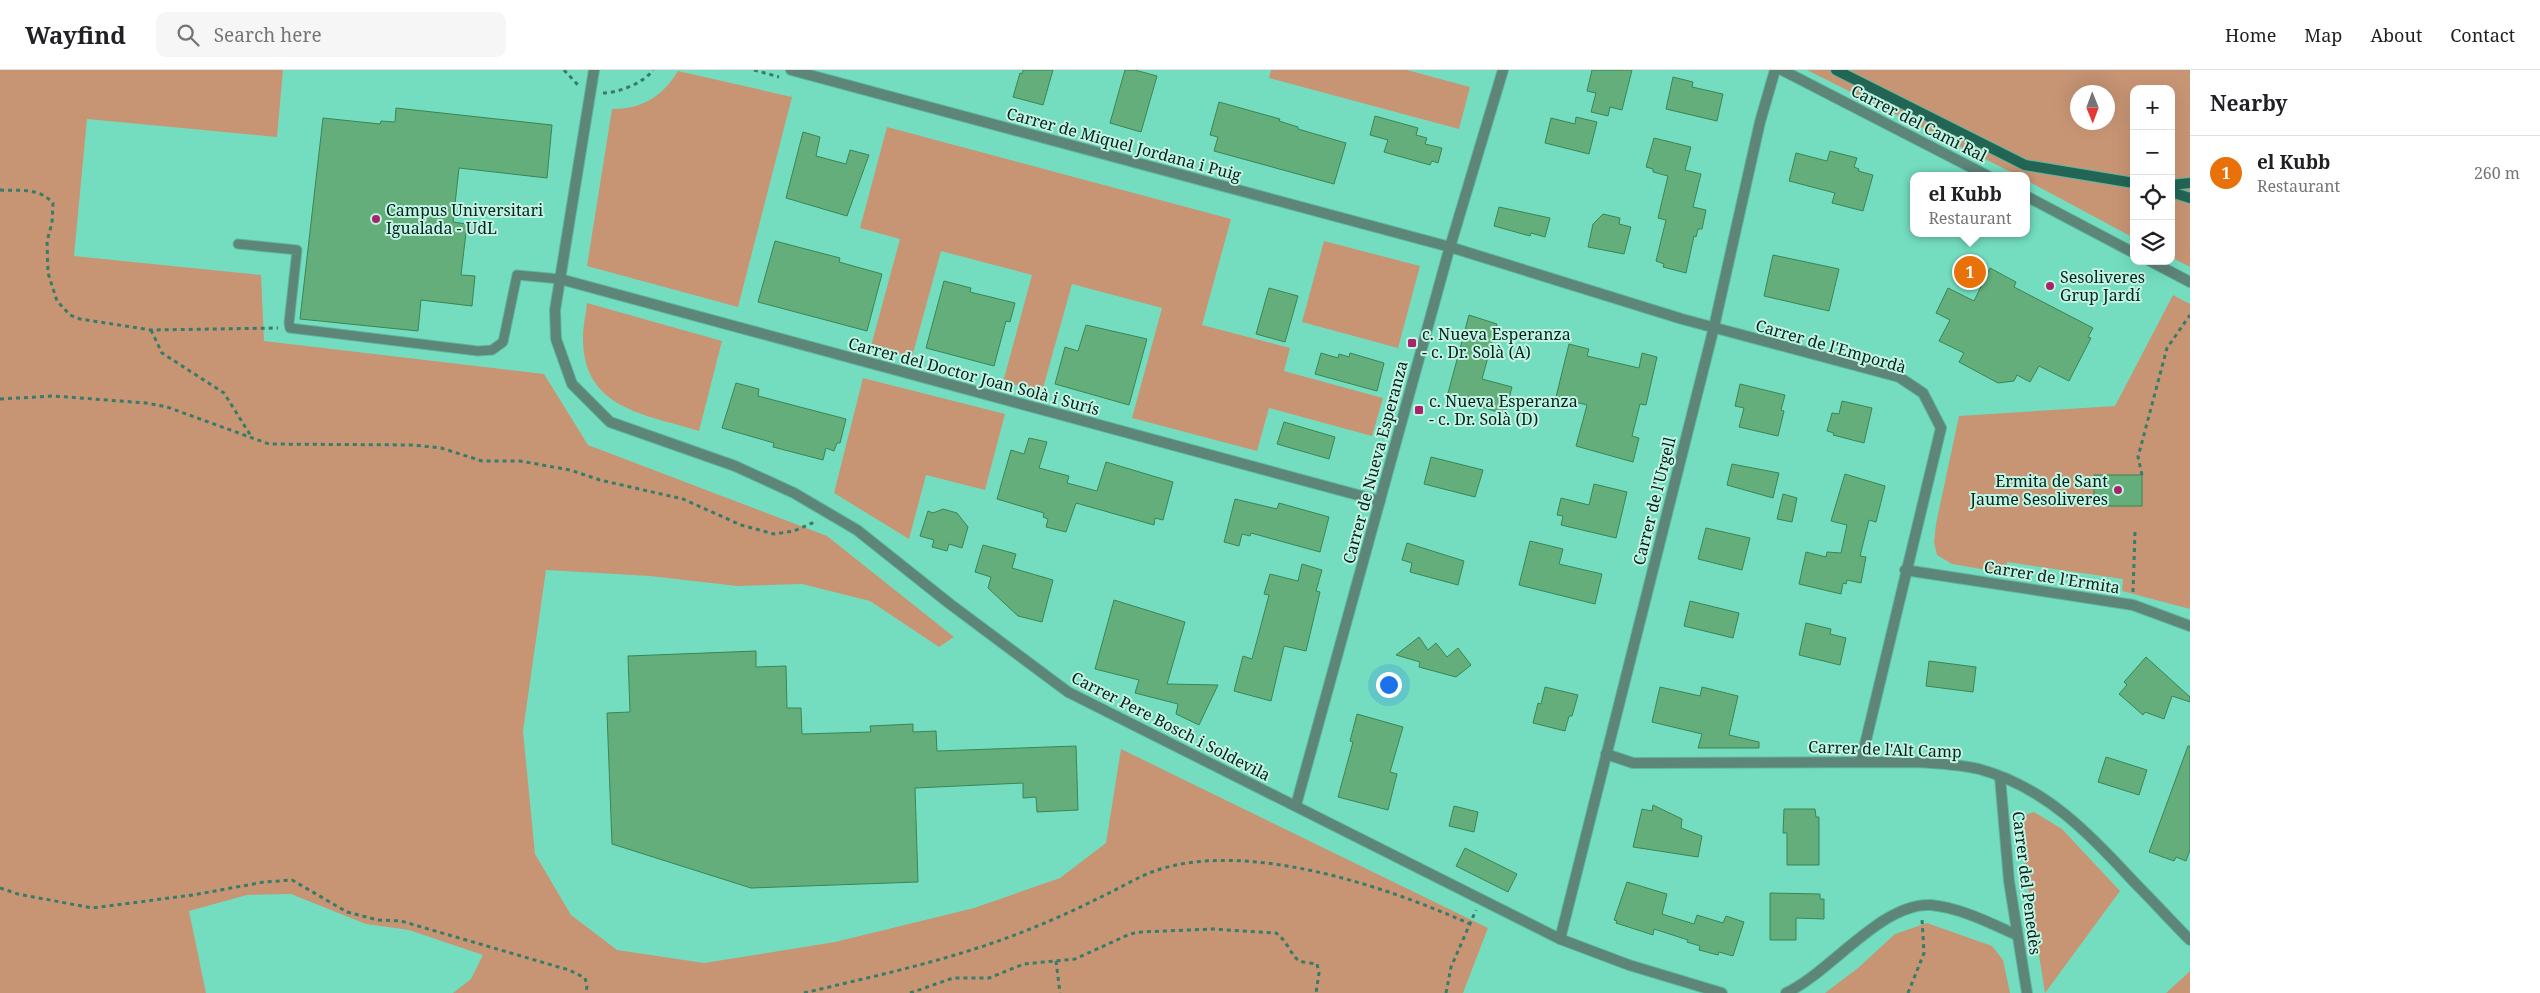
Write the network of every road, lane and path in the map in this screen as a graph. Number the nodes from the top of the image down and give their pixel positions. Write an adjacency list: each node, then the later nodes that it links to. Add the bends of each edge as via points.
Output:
1 (594, 70): 21 (street, Carrer Pere Bosch i Soldevila)
2 (754, 70): 8 (path)
3 (791, 70): 18 (street, Carrer de Miquel Jordana i Puig)
4 (1503, 70): 18 (street, Carrer de Nueva Esperanza)
5 (1775, 70): 24 (street, Carrer de l'Urgell, via 1760,122)
6 (1782, 70): 9 (street, Carrer del Camí Ral)
7 (1836, 70): 10 (street, via 2024,165)
8 (783, 78)
9 (1980, 172)
10 (2130, 182)
11 (2190, 182): 12 (street)
12 (2175, 184)
13 (0, 190): 26 (path, via 36,191 53,203 47,241 48,272 53,292 63,309 80,320)
14 (2175, 193): 16 (street)
15 (2030, 198): 19 (street)
16 (2190, 198)
17 (238, 244): 25 (lane, via 297,250)
18 (1450, 248): 24 (street, Carrer de l'Empordà); 30 (street, Carrer de Nueva Esperanza)
19 (2130, 251)
20 (2158, 265): 22 (street)
21 (560, 279): 25 (lane, via 516,275 504,342 492,350 478,351); 30 (street, Carrer del Doctor Joan Solà i Surís); 31 (street, Carrer Pere Bosch i Soldevila, via 555,310 556,339 572,384 610,422 735,466 794,493)
22 (2190, 282)
23 (2190, 315): 29 (path, via 2167,348 2138,458)
24 (1714, 327): 33 (street, Carrer de l'Empordà, via 1899,378 1923,393 1940,428); 36 (street, Carrer de l'Urgell)
25 (290, 328): 26 (path)
26 (151, 330): 28 (path, via 162,353 224,393)
27 (0, 399): 28 (path, via 54,396 155,404)
28 (251, 436): 31 (path, via 278,445 413,445 441,448 482,461 540,464 683,499 741,525 774,534 794,531)
29 (2142, 475)
30 (1380, 502): 39 (street, Carrer de Nueva Esperanza)
31 (831, 515): 39 (street, Carrer Pere Bosch i Soldevila, via 857,530 1068,692)
32 (2135, 532): 34 (path)
33 (1906, 570): 34 (street, Carrer de l'Ermita); 37 (street, Carrer de l'Empordà)
34 (2133, 605): 35 (street, Carrer de l'Ermita)
35 (2190, 626)
36 (1606, 754): 37 (street, Carrer de l'Alt Camp, via 1633,762); 45 (street, Carrer de l'Urgell)
37 (1862, 761): 38 (street, Carrer de l'Alt Camp, via 1950,764)
38 (2000, 777): 44 (street, Carrer del Penedès, via 2007,862); 46 (street, Carrer de l'Alt Camp, via 2046,799 2070,816)
39 (1296, 805): 41 (street, Carrer Pere Bosch i Soldevila)
40 (0, 888): 48 (path, via 92,908 292,880 347,912 378,920 401,921 570,970 585,978)
41 (1482, 898): 43 (path); 45 (street, Carrer Pere Bosch i Soldevila)
42 (1919, 905): 44 (street, via 1982,919); 55 (street, via 1873,926 1822,971); 56 (path, via 1924,953)
43 (1470, 924): 49 (path, via 1427,905 1341,879 1244,860 1192,862 1152,872 1002,940 946,958); 53 (path, via 1451,967)
44 (2018, 935): 57 (street, Carrer del Penedès)
45 (1560, 939): 54 (street, Carrer Pere Bosch i Soldevila, via 1629,965)
46 (2190, 940)
47 (1056, 961): 50 (path, via 1024,964 989,978 953,978); 51 (path); 52 (path, via 1075,959 1130,934 1142,932 1267,931 1285,938 1300,961 1317,964)
48 (586, 993)
49 (805, 993)
50 (910, 993)
51 (1060, 993)
52 (1316, 993)
53 (1446, 993)
54 (1722, 993)
55 (1786, 993)
56 (1908, 993)
57 (2027, 993)

